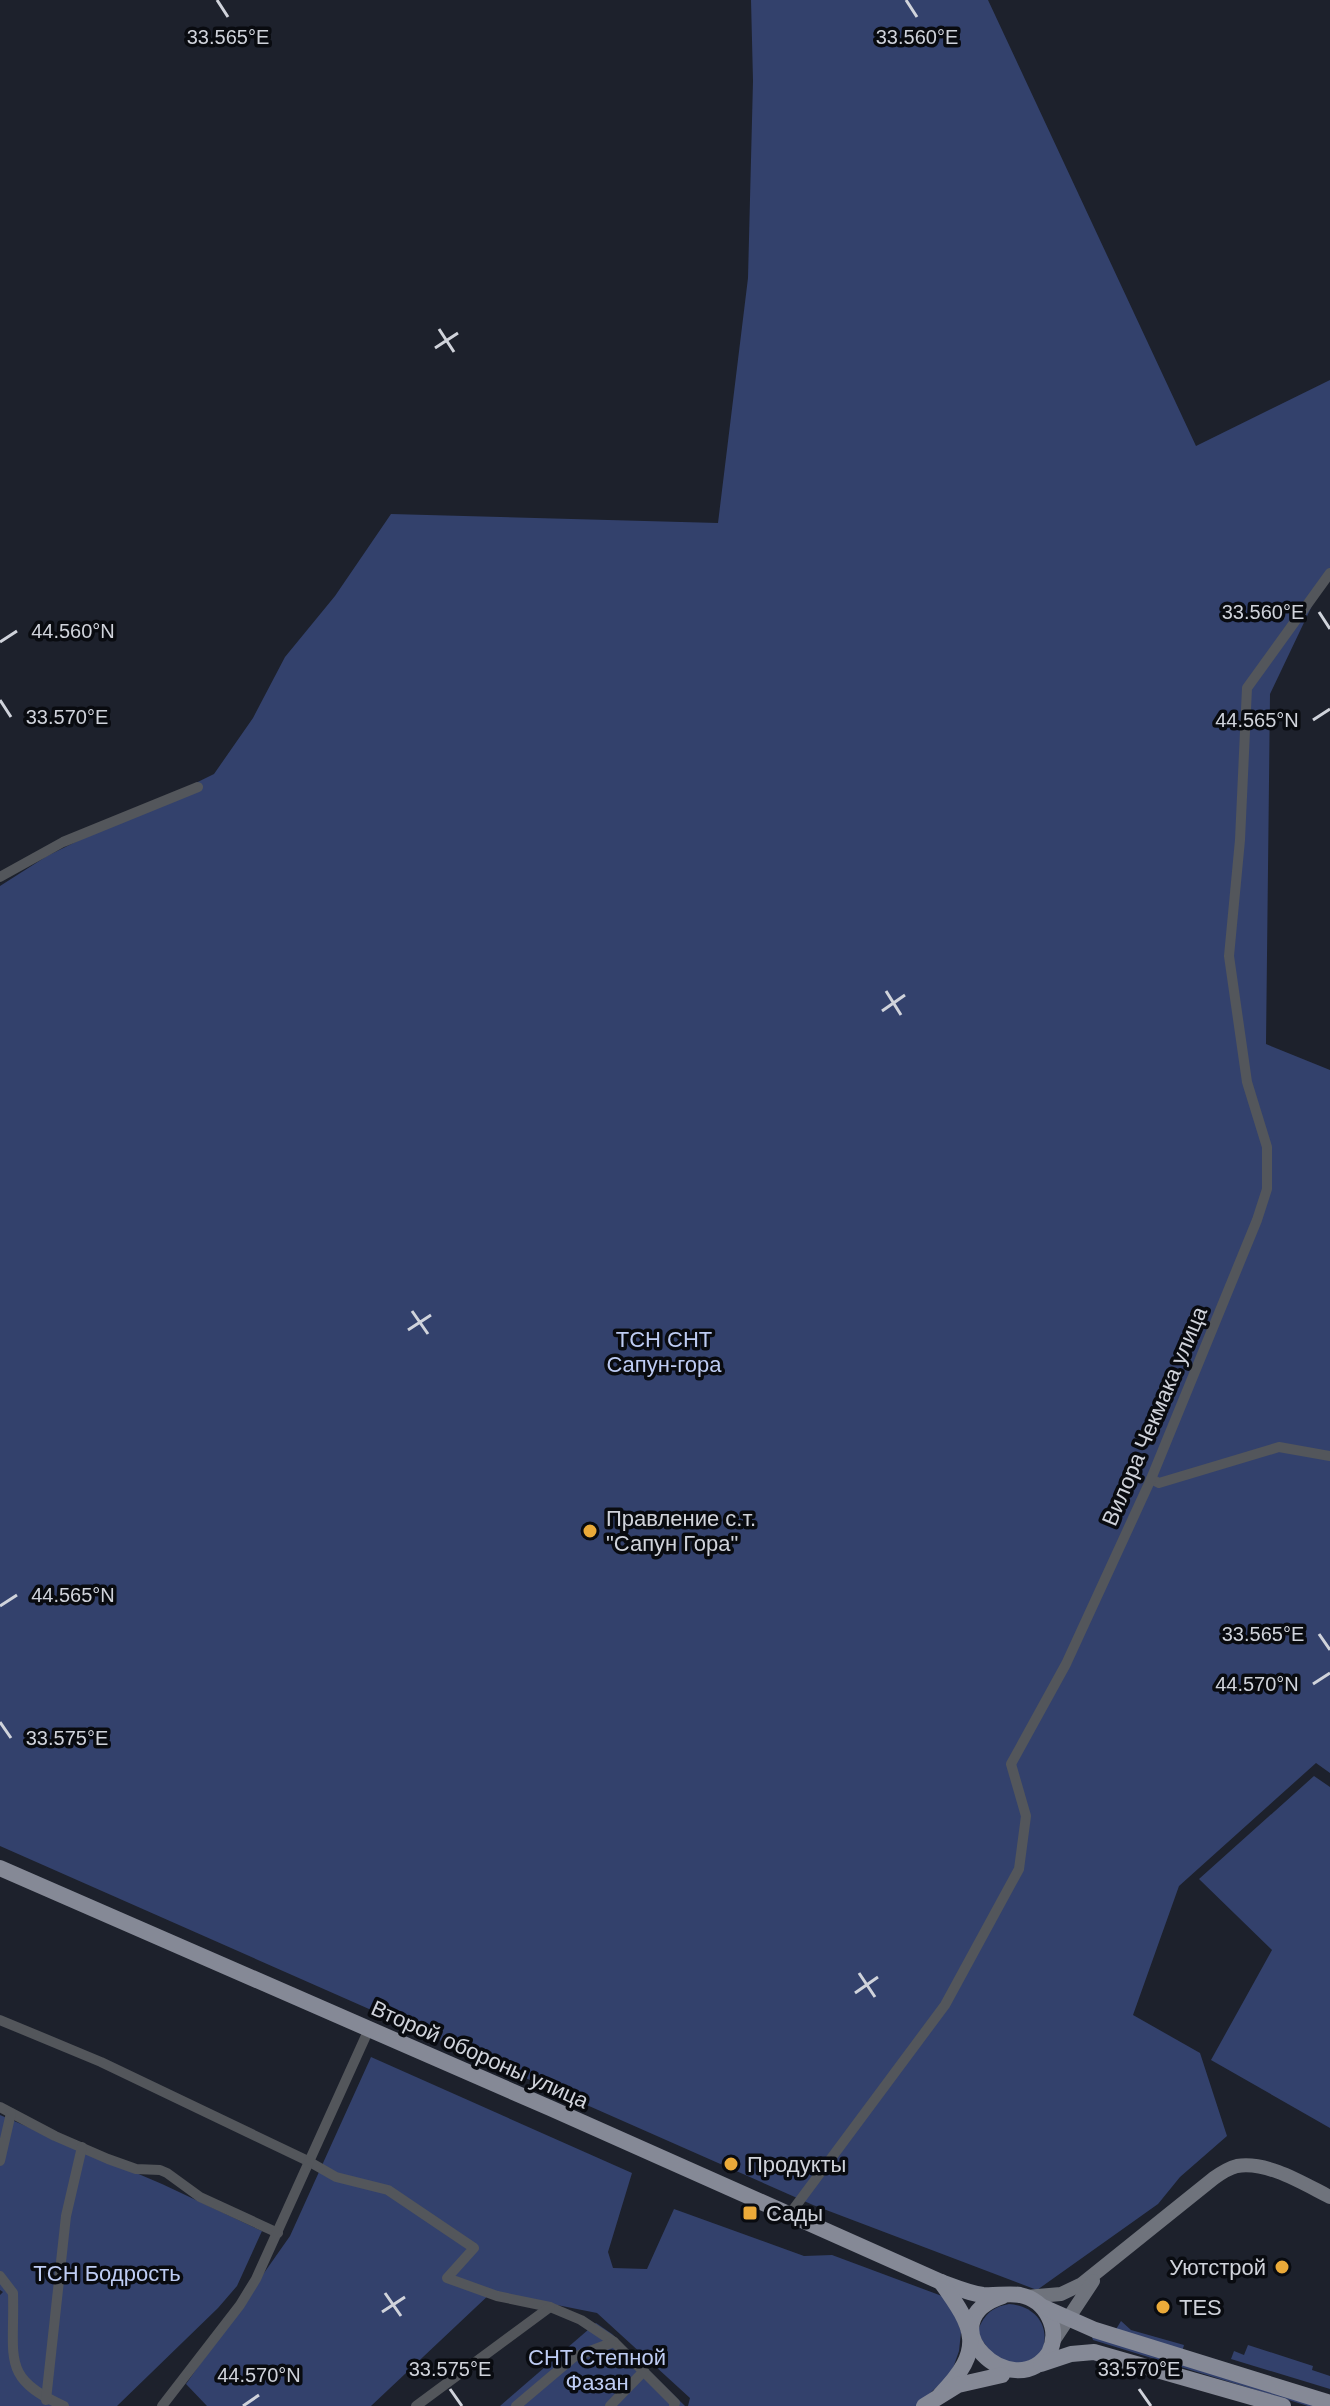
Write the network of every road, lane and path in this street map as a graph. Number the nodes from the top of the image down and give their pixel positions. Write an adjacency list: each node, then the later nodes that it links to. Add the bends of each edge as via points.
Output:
1 (1330, 573): 5 (street, Вилора Чекмака улица, via 1247,688 1241,838 1229,956 1247,1082 1267,1147 1267,1189)
2 (198, 787): 3 (street, via 63,842)
3 (0, 877)
4 (1330, 1456): 5 (street, via 1279,1447 1159,1483)
5 (1151, 1479): 15 (street, Вилора Чекмака улица, via 1066,1664 1011,1764 1026,1816 1019,1869 945,2005)
6 (0, 1868): 8 (main road, Второй обороны улица)
7 (0, 2020): 13 (street)
8 (369, 2029): 13 (street); 15 (main road, Второй обороны улица)
9 (0, 2107): 10 (street)
10 (11, 2113): 11 (street); 12 (street)
11 (82, 2147): 16 (street, via 136,2169 160,2170 200,2197); 34 (street, via 66,2216)
12 (0, 2161)
13 (308, 2161): 16 (street); 24 (street, via 336,2177 388,2190 474,2248 447,2278)
14 (1330, 2197): 17 (main road, via 1271,2171 1233,2167)
15 (789, 2215): 19 (main road, Второй обороны улица)
16 (278, 2233): 37 (street, via 250,2289)
17 (1098, 2273): 20 (main road); 22 (main road, via 1061,2294)
18 (0, 2276): 34 (street, via 13,2293 9,2368 20,2385)
19 (941, 2282): 21 (main road, Второй обороны улица); 27 (main road, via 964,2315)
20 (1088, 2288): 25 (main road); 26 (main road, via 1084,2314)
21 (1003, 2296): 22 (main road); 27 (main road, via 980,2311)
22 (1026, 2297): 23 (main road)
23 (1042, 2306): 25 (main road); 29 (main road, via 1051,2320)
24 (550, 2307): 28 (street); 38 (street)
25 (1067, 2318): 26 (main road); 29 (main road)
26 (1095, 2330): 35 (main road)
27 (972, 2338): 32 (main road, via 984,2363); 33 (main road, via 956,2376)
28 (614, 2342): 31 (street); 39 (street, via 574,2357)
29 (1052, 2344): 30 (main road)
30 (1040, 2365): 32 (main road, via 1022,2374); 43 (main road, via 1094,2352)
31 (644, 2371): 40 (street); 41 (street)
32 (1004, 2374): 33 (main road)
33 (940, 2395): 42 (main road)
34 (46, 2400): 36 (street)
35 (1330, 2403)
36 (64, 2406)
37 (162, 2406)
38 (416, 2406)
39 (516, 2406)
40 (610, 2406)
41 (674, 2406)
42 (924, 2406)
43 (1283, 2406)

